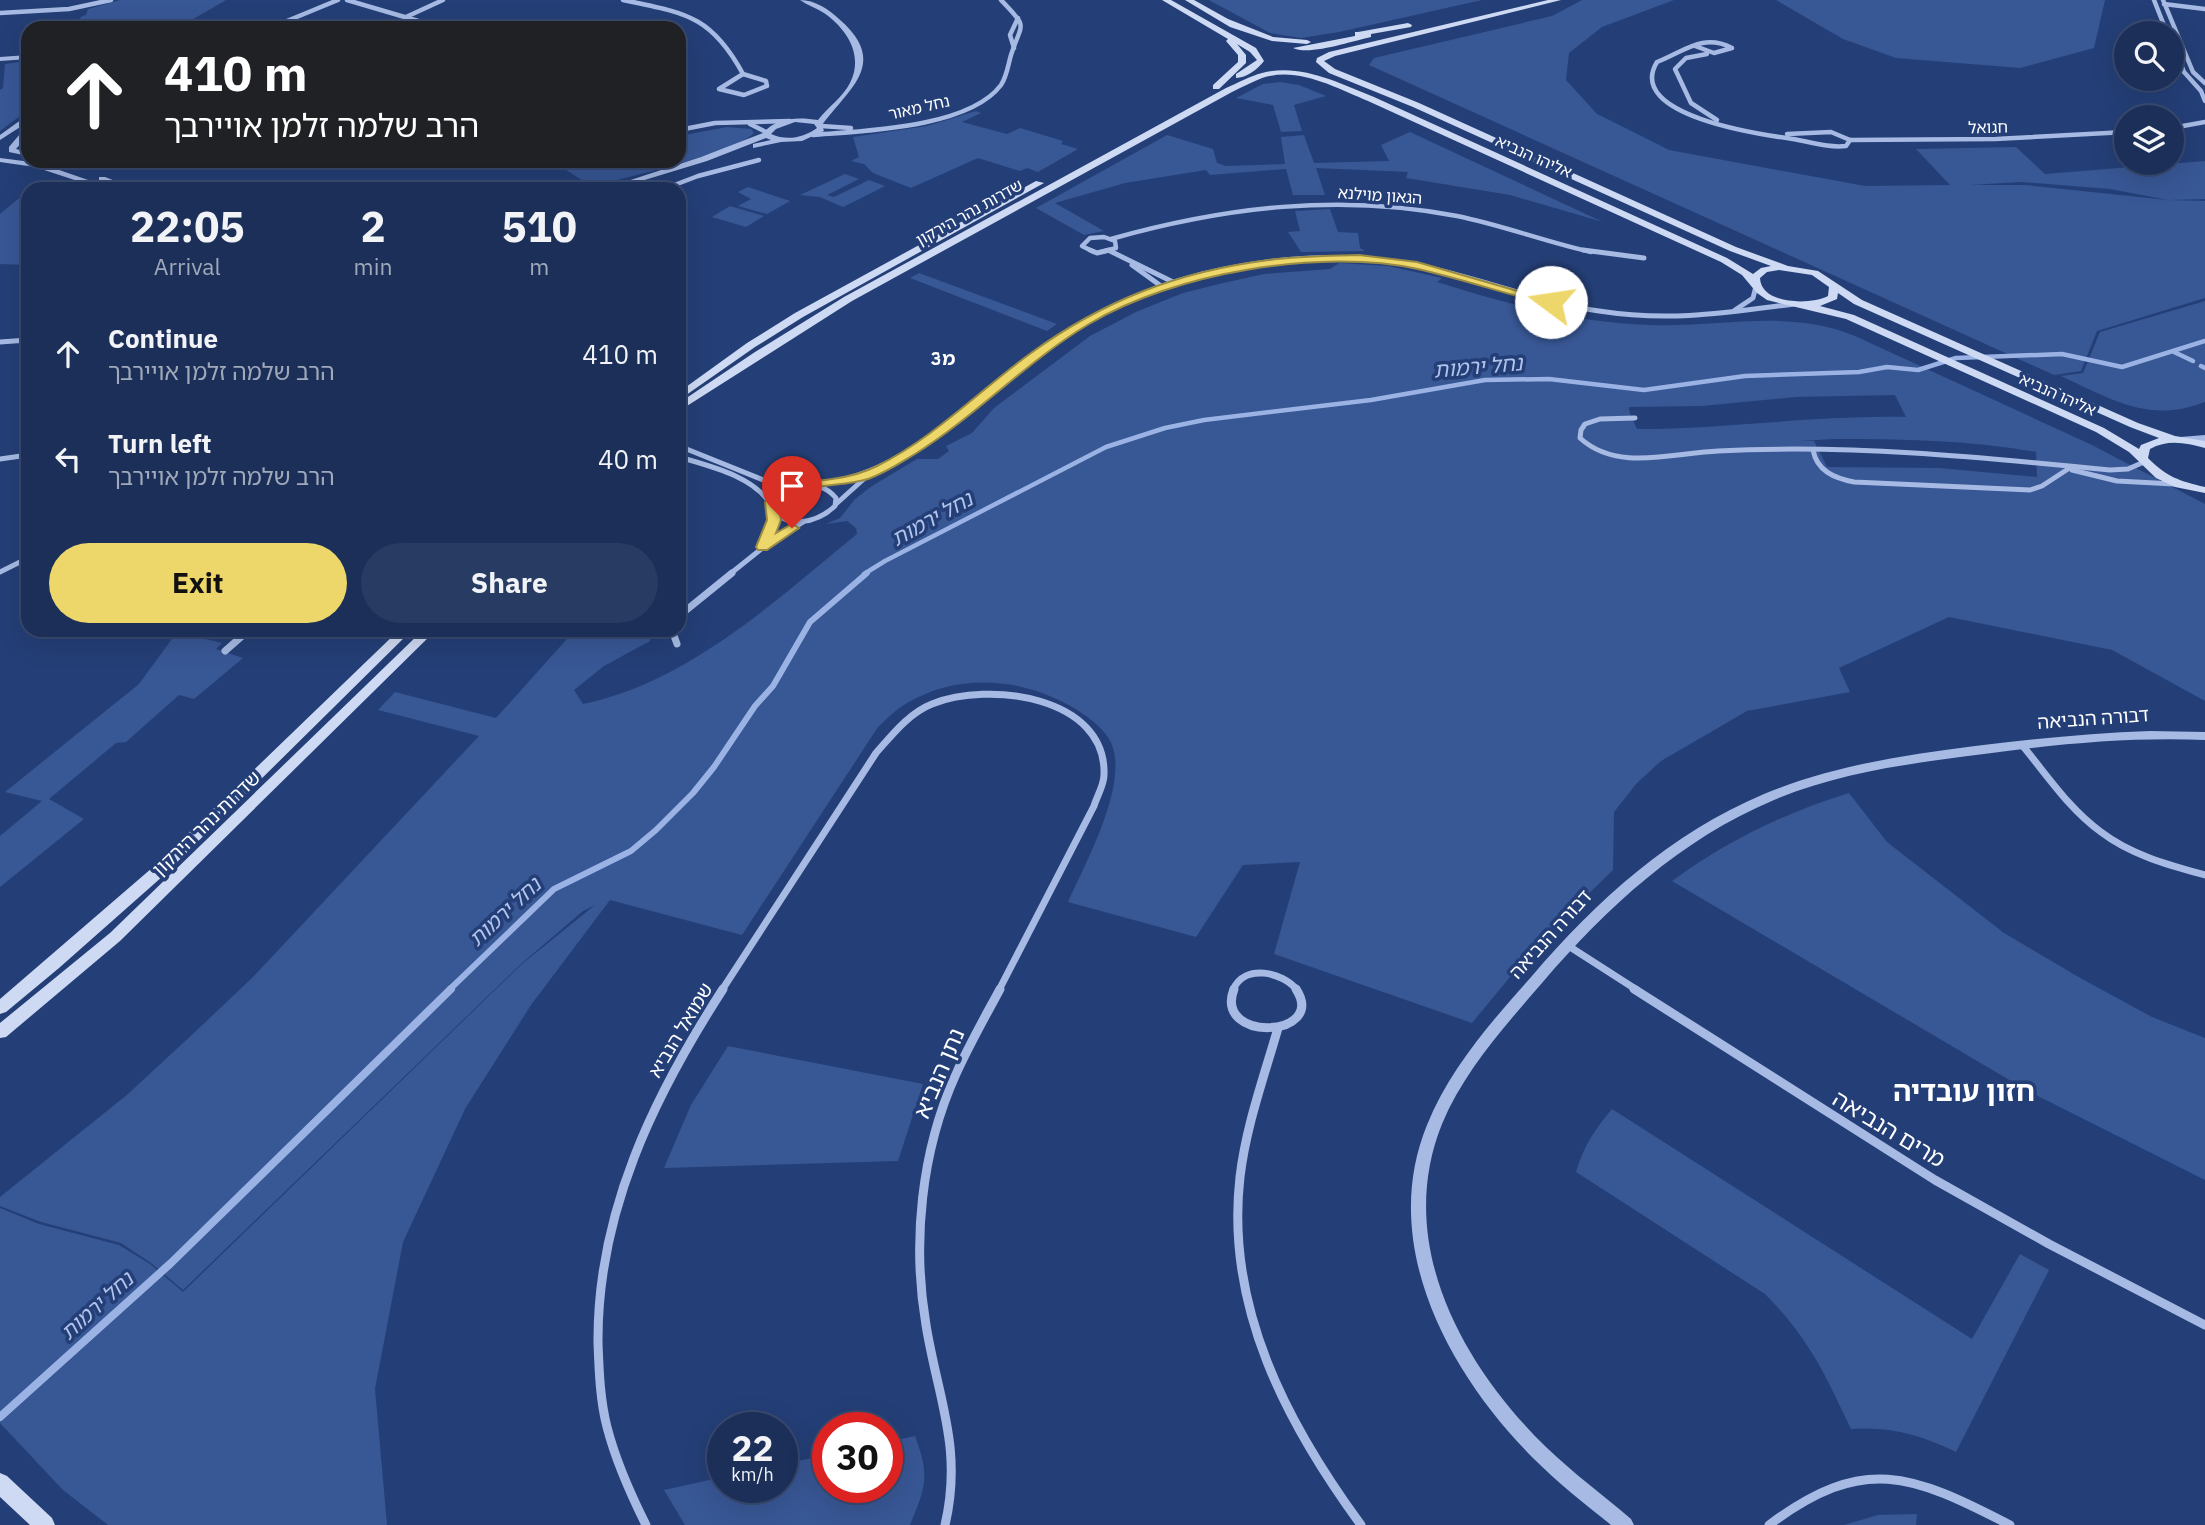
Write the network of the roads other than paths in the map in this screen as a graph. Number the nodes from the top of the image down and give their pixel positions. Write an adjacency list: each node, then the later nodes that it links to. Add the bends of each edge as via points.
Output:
1 (111, 0): 15 (street, via 69,9)
2 (338, 0): 19 (street)
3 (348, 0): 17 (street)
4 (443, 0): 17 (street)
5 (623, 0): 35 (street, via 678,12 707,25 723,38)
6 (803, 0): 39 (street, via 828,13 853,38 860,66)
7 (1002, 0): 18 (street)
8 (1166, 0): 23 (main road, אליהו הנביא)
9 (1189, 0): 21 (main road)
10 (1516, 0): 16 (main road)
11 (1557, 0): 24 (main road)
12 (2154, 0): 22 (street)
13 (2164, 2): 14 (street); 37 (street, via 2193,72)
14 (2205, 9)
15 (0, 13)
16 (1451, 15)
17 (405, 18): 20 (street)
18 (1018, 18): 26 (street, נחל מאור, via 1022,31); 26 (street, נחל מאור, via 1010,35)
19 (287, 21)
20 (416, 21)
21 (1227, 21): 27 (main road, אליהו הנביא, via 1262,41); 27 (main road, via 1296,42 1410,25)
22 (2162, 21)
23 (1222, 32): 31 (main road, אליהו הנביא, via 1253,50); 38 (main road, via 1243,60)
24 (1368, 45): 32 (main road); 36 (main road, via 1352,52 1343,64)
25 (1695, 46): 28 (street); 28 (street, via 1712,40 1732,48); 61 (street, via 1653,67 1654,85 1665,98 1687,112 1728,127)
26 (1014, 48): 51 (street, נחל מאור, via 1007,76 998,89 979,101 953,114)
27 (1293, 48): 31 (main road, שדרות נהר הירקון, via 1271,50); 32 (main road, אליהו הנביא, via 1313,53)
28 (1713, 53): 54 (street, via 1686,58 1675,69 1696,109 1740,127)
29 (21, 58): 30 (street)
30 (0, 60)
31 (1259, 60): 33 (main road, אליהו הנביא, via 1269,68); 38 (main road, שדרות נהר הירקון, via 1251,70)
32 (1320, 61): 33 (main road, שדרות נהר הירקון, via 1312,68); 36 (main road, אליהו הנביא, via 1332,71)
33 (1290, 72): 83 (main road, אליהו הנביא, via 1371,99 1715,256 1752,278); 90 (main road, שדרות נהר הירקון, via 1263,75 1229,90 872,286)
34 (2184, 72): 40 (street)
35 (743, 74): 35 (street, via 724,84 719,89 739,94 767,86 766,81)
36 (1365, 83): 80 (main road, אליהו הנביא, via 1733,249)
37 (2205, 83)
38 (1216, 87): 89 (main road, שדרות נהר הירקון, via 821,303)
39 (848, 92): 43 (street); 47 (street)
40 (2204, 95): 41 (street)
41 (2205, 102)
42 (2205, 117): 48 (street)
43 (796, 121): 44 (street); 47 (street); 53 (street)
44 (728, 122): 50 (street); 53 (street, via 753,124)
45 (2205, 122): 48 (street)
46 (21, 124): 56 (street)
47 (820, 125): 51 (street, נחל מאור); 55 (street)
48 (2193, 125): 49 (street)
49 (2184, 126)
50 (686, 129)
51 (880, 129): 55 (street, נחל מאור)
52 (2114, 133): 59 (street, חגואל)
53 (766, 134): 58 (street); 67 (street)
54 (1814, 134): 59 (street, via 1837,133); 61 (street, via 1812,139)
55 (813, 135): 58 (street)
56 (0, 138)
57 (21, 138): 62 (street)
58 (779, 140): 74 (street)
59 (1850, 140): 61 (street, via 1841,147)
60 (0, 144): 62 (street)
61 (1818, 144)
62 (12, 149): 63 (street); 64 (street)
63 (21, 152)
64 (0, 160): 66 (street)
65 (759, 160): 75 (street)
66 (21, 162)
67 (686, 165)
68 (48, 168): 71 (street)
69 (72, 168): 72 (street)
70 (675, 168): 73 (street)
71 (89, 182)
72 (112, 182)
73 (630, 182)
74 (646, 182)
75 (682, 182)
76 (1111, 239): 77 (street, via 1117,245); 77 (street, הגאון מוילנא, via 1092,238 1082,245 1092,252); 78 (street, הגאון מוילנא, via 1217,212 1347,204 1457,216 1574,248)
77 (1110, 251): 79 (street)
78 (1644, 258)
79 (1126, 260): 81 (street); 82 (street)
80 (1784, 267): 83 (main road, via 1760,272 1754,279); 84 (main road, אליהו הנביא, via 1815,273)
81 (1173, 282): 82 (street); 86 (street, via 1269,263 1359,258 1417,265 1600,311 1692,317)
82 (1161, 286): 103 (street, via 1077,326 921,445)
83 (1756, 286): 85 (main road, אליהו הנביא, via 1773,298); 86 (street, via 1751,301)
84 (1834, 286): 85 (main road, via 1834,295 1826,301); 93 (main road, אליהו הנביא, via 1847,297 1896,319)
85 (1797, 304): 86 (street); 100 (main road, אליהו הנביא, via 1839,313 2100,430)
86 (1729, 313)
87 (21, 340): 88 (street)
88 (0, 342)
89 (686, 392)
90 (686, 403)
91 (1635, 418): 96 (street, via 1592,421 1579,432 1580,438 1593,451 1621,458)
92 (2205, 438): 93 (street)
93 (2178, 440): 94 (main road, אליהו הנביא); 100 (main road, via 2148,444)
94 (2205, 446)
95 (686, 449): 106 (street, via 766,481)
96 (1813, 450): 101 (street); 102 (street, via 1825,472 1854,482 2022,490 2042,486)
97 (21, 456): 98 (street)
98 (0, 459)
99 (686, 460): 109 (street, via 758,489 769,498)
100 (2143, 460): 101 (street, via 2128,469 2110,470); 105 (main road, אליהו הנביא, via 2157,474)
101 (2044, 463): 102 (street)
102 (2068, 469): 105 (street, via 2117,481)
103 (869, 475): 104 (street); 108 (street)
104 (814, 485): 106 (street); 108 (street, via 830,490)
105 (2179, 485): 107 (main road)
106 (794, 486): 109 (street, via 778,494)
107 (2205, 490)
108 (836, 504): 110 (street, via 827,514)
109 (772, 508): 110 (street, via 784,519); 111 (street, via 773,525)
110 (804, 521): 111 (street)
111 (762, 547): 114 (street)
112 (21, 562): 113 (street)
113 (0, 572)
114 (686, 610)
115 (241, 637): 120 (street)
116 (400, 637): 126 (main road, שדרות נהר הירקון, via 148,881)
117 (423, 637): 128 (main road, שדרות נהר הירקון, via 115,937)
118 (674, 637): 119 (street)
119 (677, 644)
120 (225, 651)
121 (1031, 697): 132 (street, שמואל הנביא, via 999,692 965,694 932,704 902,723 876,753 714,1004 653,1110 624,1181 606,1247 597,1363 615,1461); 133 (street, נתן הנביא, via 1084,726 1099,748 1104,775 1094,806 955,1075 925,1173 919,1245 925,1324 954,1455 952,1495)
122 (2205, 736): 123 (street, דבורה הנביאה, via 2109,736)
123 (2022, 745): 124 (street, via 2103,834 2150,857); 125 (street, דבורה הנביאה, via 1869,767 1803,784 1746,807 1651,865)
124 (2205, 875)
125 (1566, 944): 129 (street, מרים הנביאה, via 1899,1157 2050,1245); 135 (street, דבורה הנביאה, via 1472,1060 1445,1101 1418,1188 1418,1232 1427,1277 1444,1322 1469,1366 1539,1451)
126 (0, 1008)
127 (1278, 1028): 127 (street, via 1300,1010 1301,997 1294,985 1281,976 1264,973 1236,983 1230,1000 1237,1016 1255,1027); 134 (street, via 1245,1141 1238,1198 1239,1256 1249,1314 1269,1372 1297,1431)
128 (0, 1032)
129 (2205, 1325)
130 (0, 1483): 131 (main road)
131 (45, 1525)
132 (646, 1525)
133 (944, 1525)
134 (1361, 1525)
135 (1625, 1525)
136 (1769, 1525): 137 (street, via 1815,1491 1873,1477 1907,1480 1944,1491)
137 (2010, 1525)

